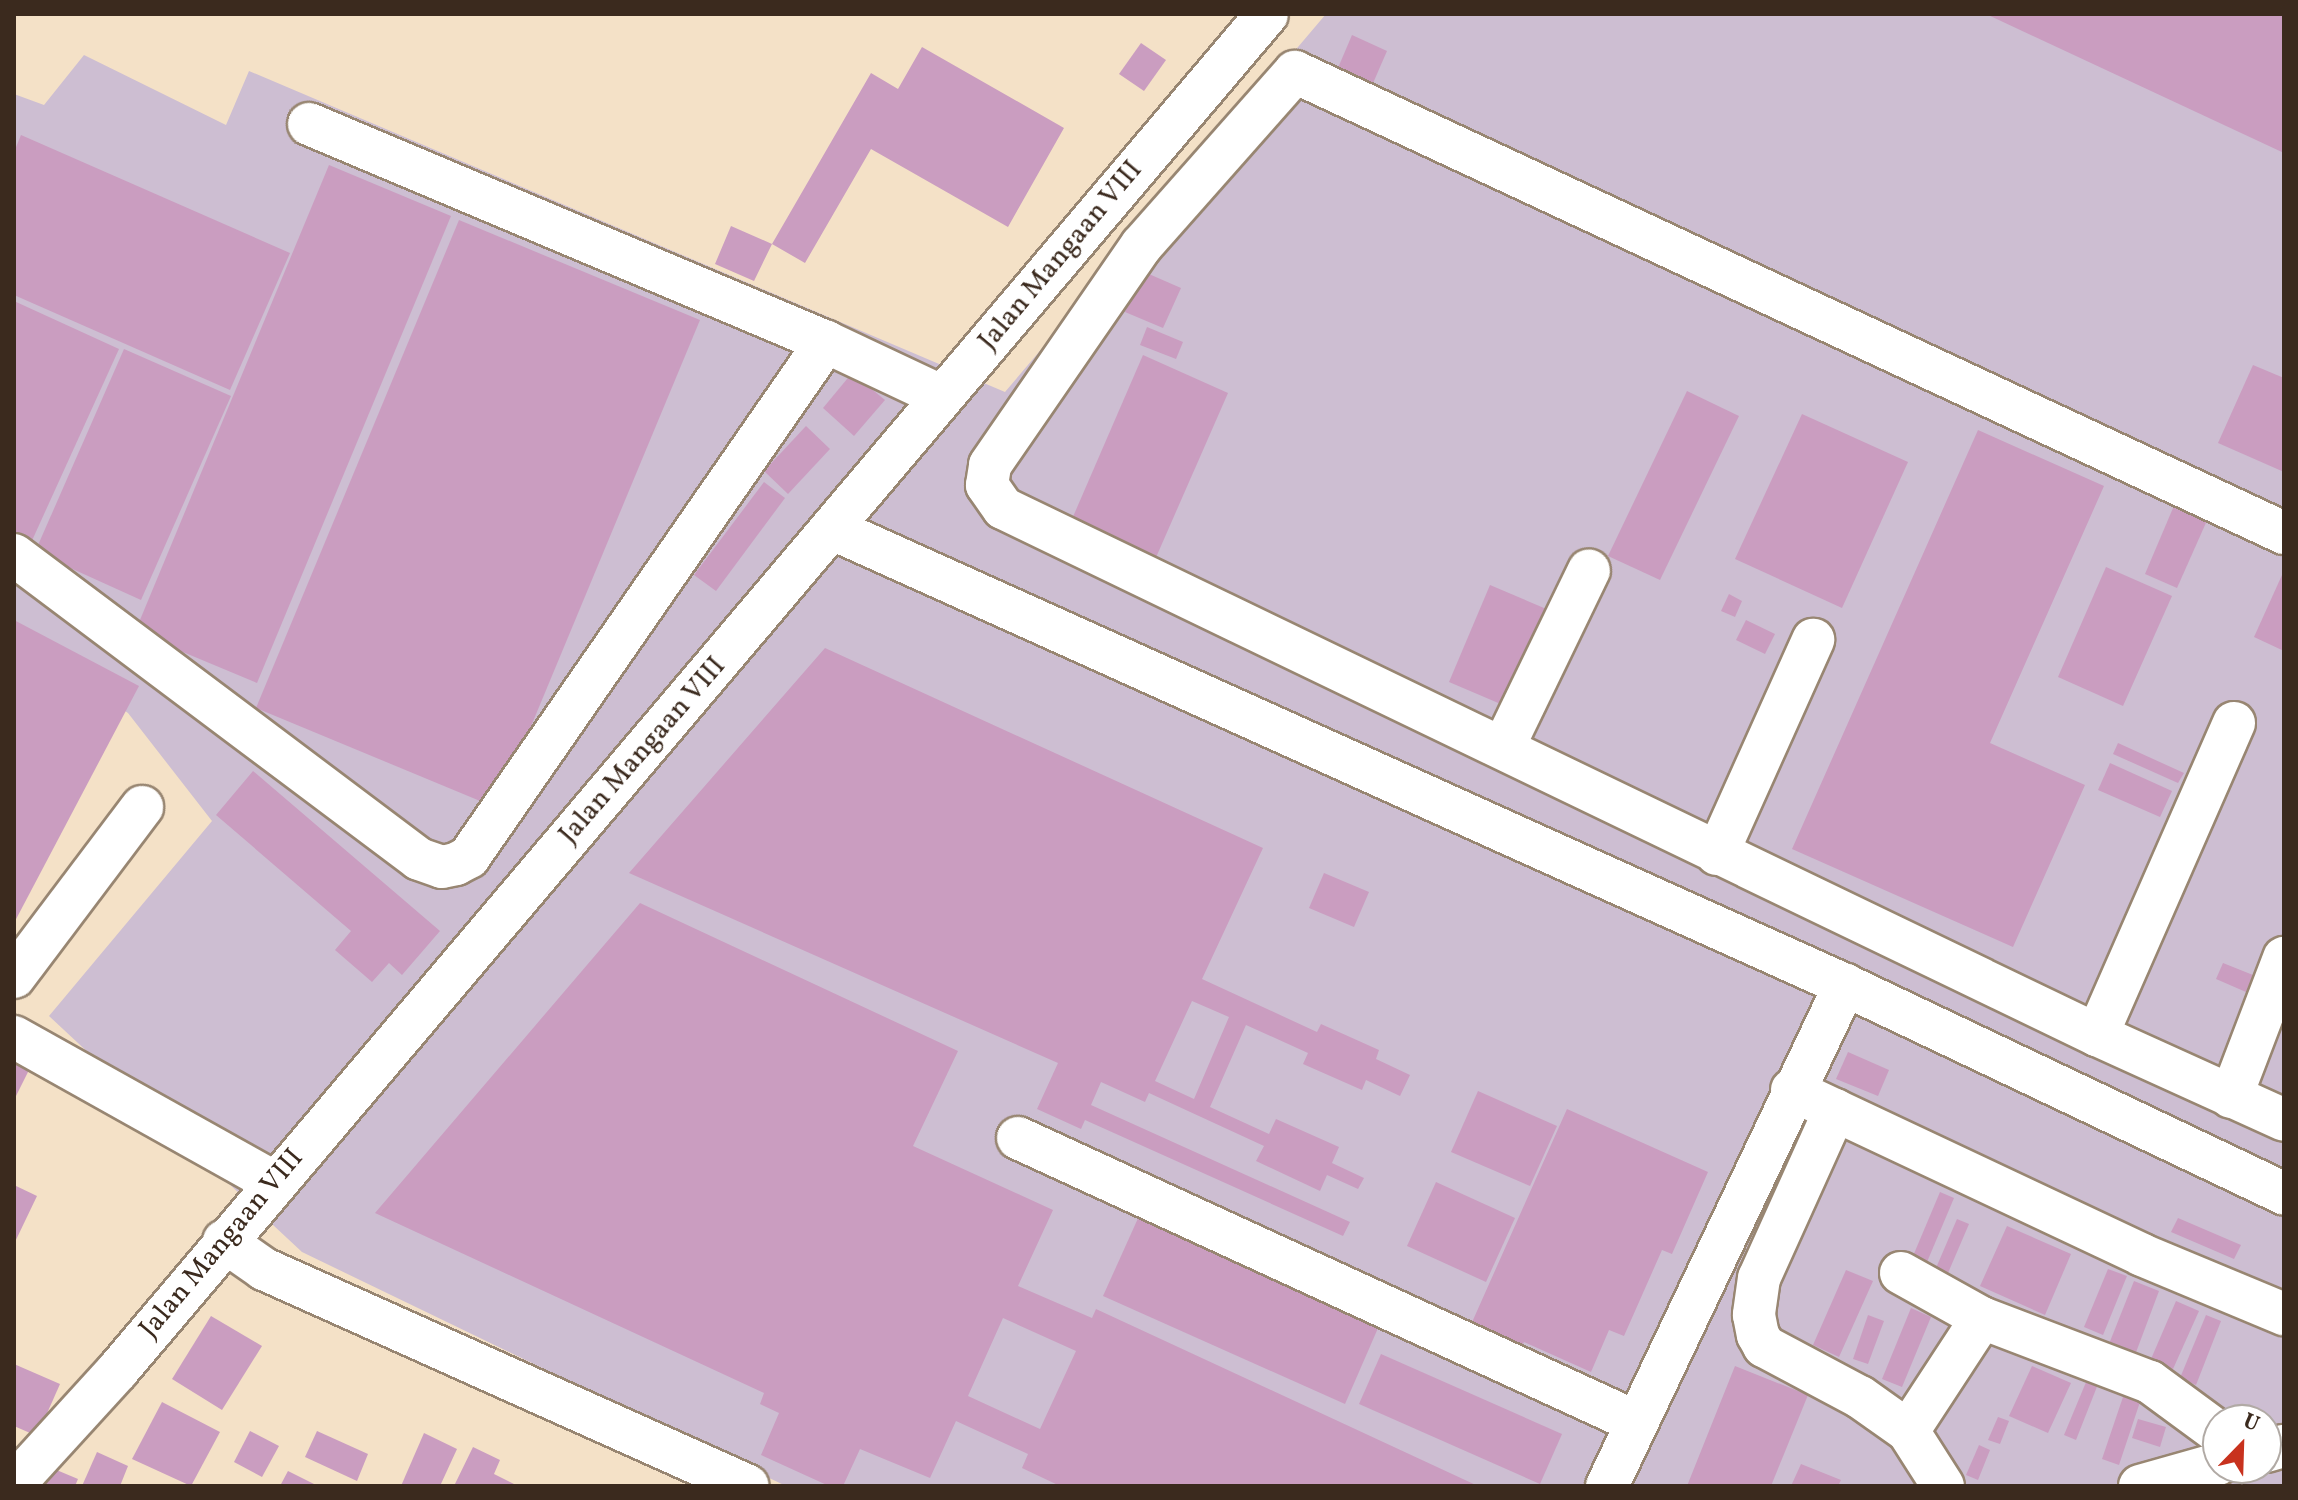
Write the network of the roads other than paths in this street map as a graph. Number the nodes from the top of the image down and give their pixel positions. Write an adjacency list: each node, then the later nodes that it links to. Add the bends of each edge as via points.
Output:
1 (1267, 14): 4 (street, Jalan Mangaan VIII)
2 (309, 124): 3 (street)
3 (826, 342): 4 (street); 7 (street, via 469,857 456,864 442,867 419,859)
4 (941, 396): 5 (street, Jalan Mangaan VIII)
5 (833, 529): 16 (street); 24 (street, Jalan Mangaan VIII)
6 (2284, 533): 11 (street, via 1295,72 1142,245 1008,434 990,465 987,485 1003,508)
7 (14, 555)
8 (1589, 570): 11 (street)
9 (1813, 640): 13 (street)
10 (2234, 723): 17 (street)
11 (1504, 746): 13 (street)
12 (142, 807): 15 (street)
13 (1717, 854): 17 (street)
14 (2284, 958): 20 (street)
15 (14, 977)
16 (1845, 985): 19 (street); 25 (street)
17 (2097, 1035): 20 (street)
18 (14, 1037): 24 (street)
19 (1792, 1090): 21 (street); 31 (street)
20 (2231, 1097): 22 (street)
21 (1835, 1110): 28 (street, via 2142,1255); 32 (street, via 1759,1278 1754,1315 1758,1335 1764,1346 1860,1397)
22 (2284, 1120)
23 (1018, 1138): 31 (street)
24 (273, 1182): 26 (street, Jalan Mangaan VIII)
25 (2284, 1193)
26 (224, 1241): 34 (street, Jalan Mangaan VIII, via 118,1370); 35 (street, via 264,1269)
27 (1901, 1273): 29 (street)
28 (2284, 1314)
29 (1982, 1318): 30 (street, via 2150,1382); 32 (street)
30 (2202, 1420)
31 (1636, 1422): 36 (street)
32 (1908, 1431): 37 (street)
33 (2202, 1469): 38 (street)
34 (14, 1484)
35 (748, 1486)
36 (1607, 1486)
37 (1943, 1486)
38 (2140, 1486)

